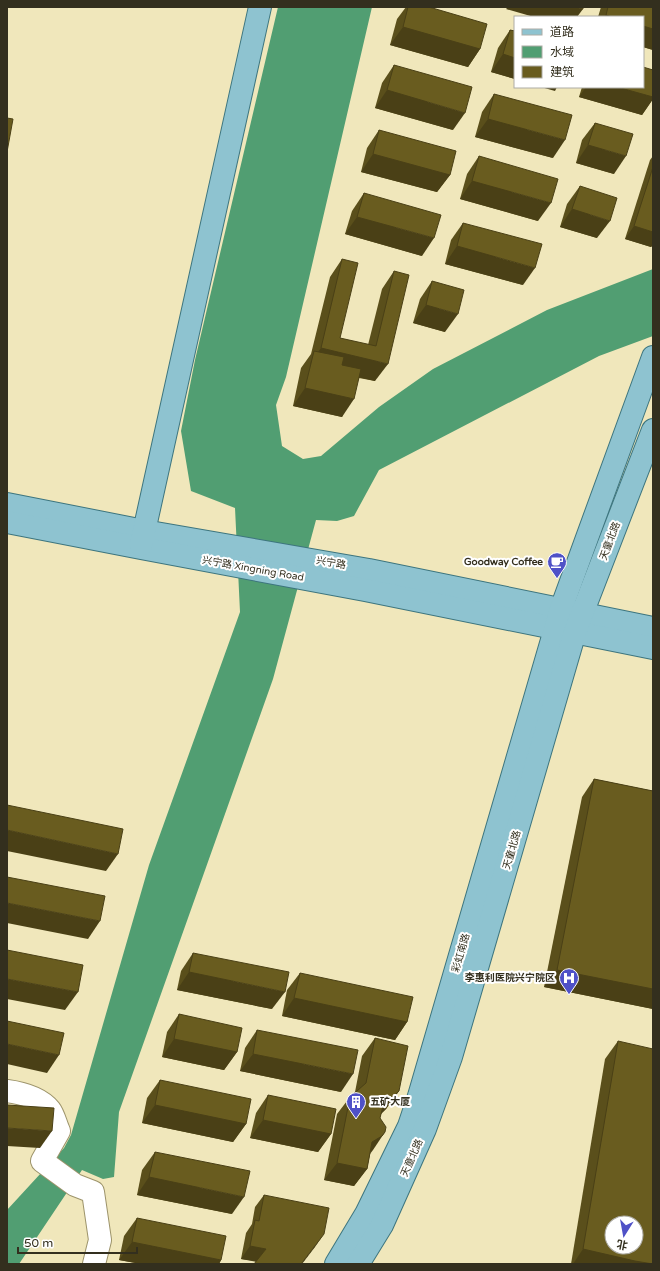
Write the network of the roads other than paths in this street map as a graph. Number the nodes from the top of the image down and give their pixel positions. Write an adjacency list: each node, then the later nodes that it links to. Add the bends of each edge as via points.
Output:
1 (260, 7): 6 (main road)
2 (652, 359): 7 (main road, 天童北路)
3 (653, 430): 7 (main road, 天童北路)
4 (7, 504): 6 (main road)
5 (7, 522): 6 (main road)
6 (142, 540): 7 (main road, 兴宁路 Xingning Road, via 367,580)
7 (569, 621): 8 (main road); 9 (main road); 12 (main road, 彩虹南路, via 409,1126 366,1214); 13 (main road, 天童北路, via 451,1057 426,1129 382,1225)
8 (653, 628)
9 (653, 648)
10 (7, 1091): 11 (street, via 37,1100 50,1111 59,1131 42,1160 75,1185 93,1192 100,1240)
11 (94, 1264)
12 (336, 1264)
13 (358, 1264)

